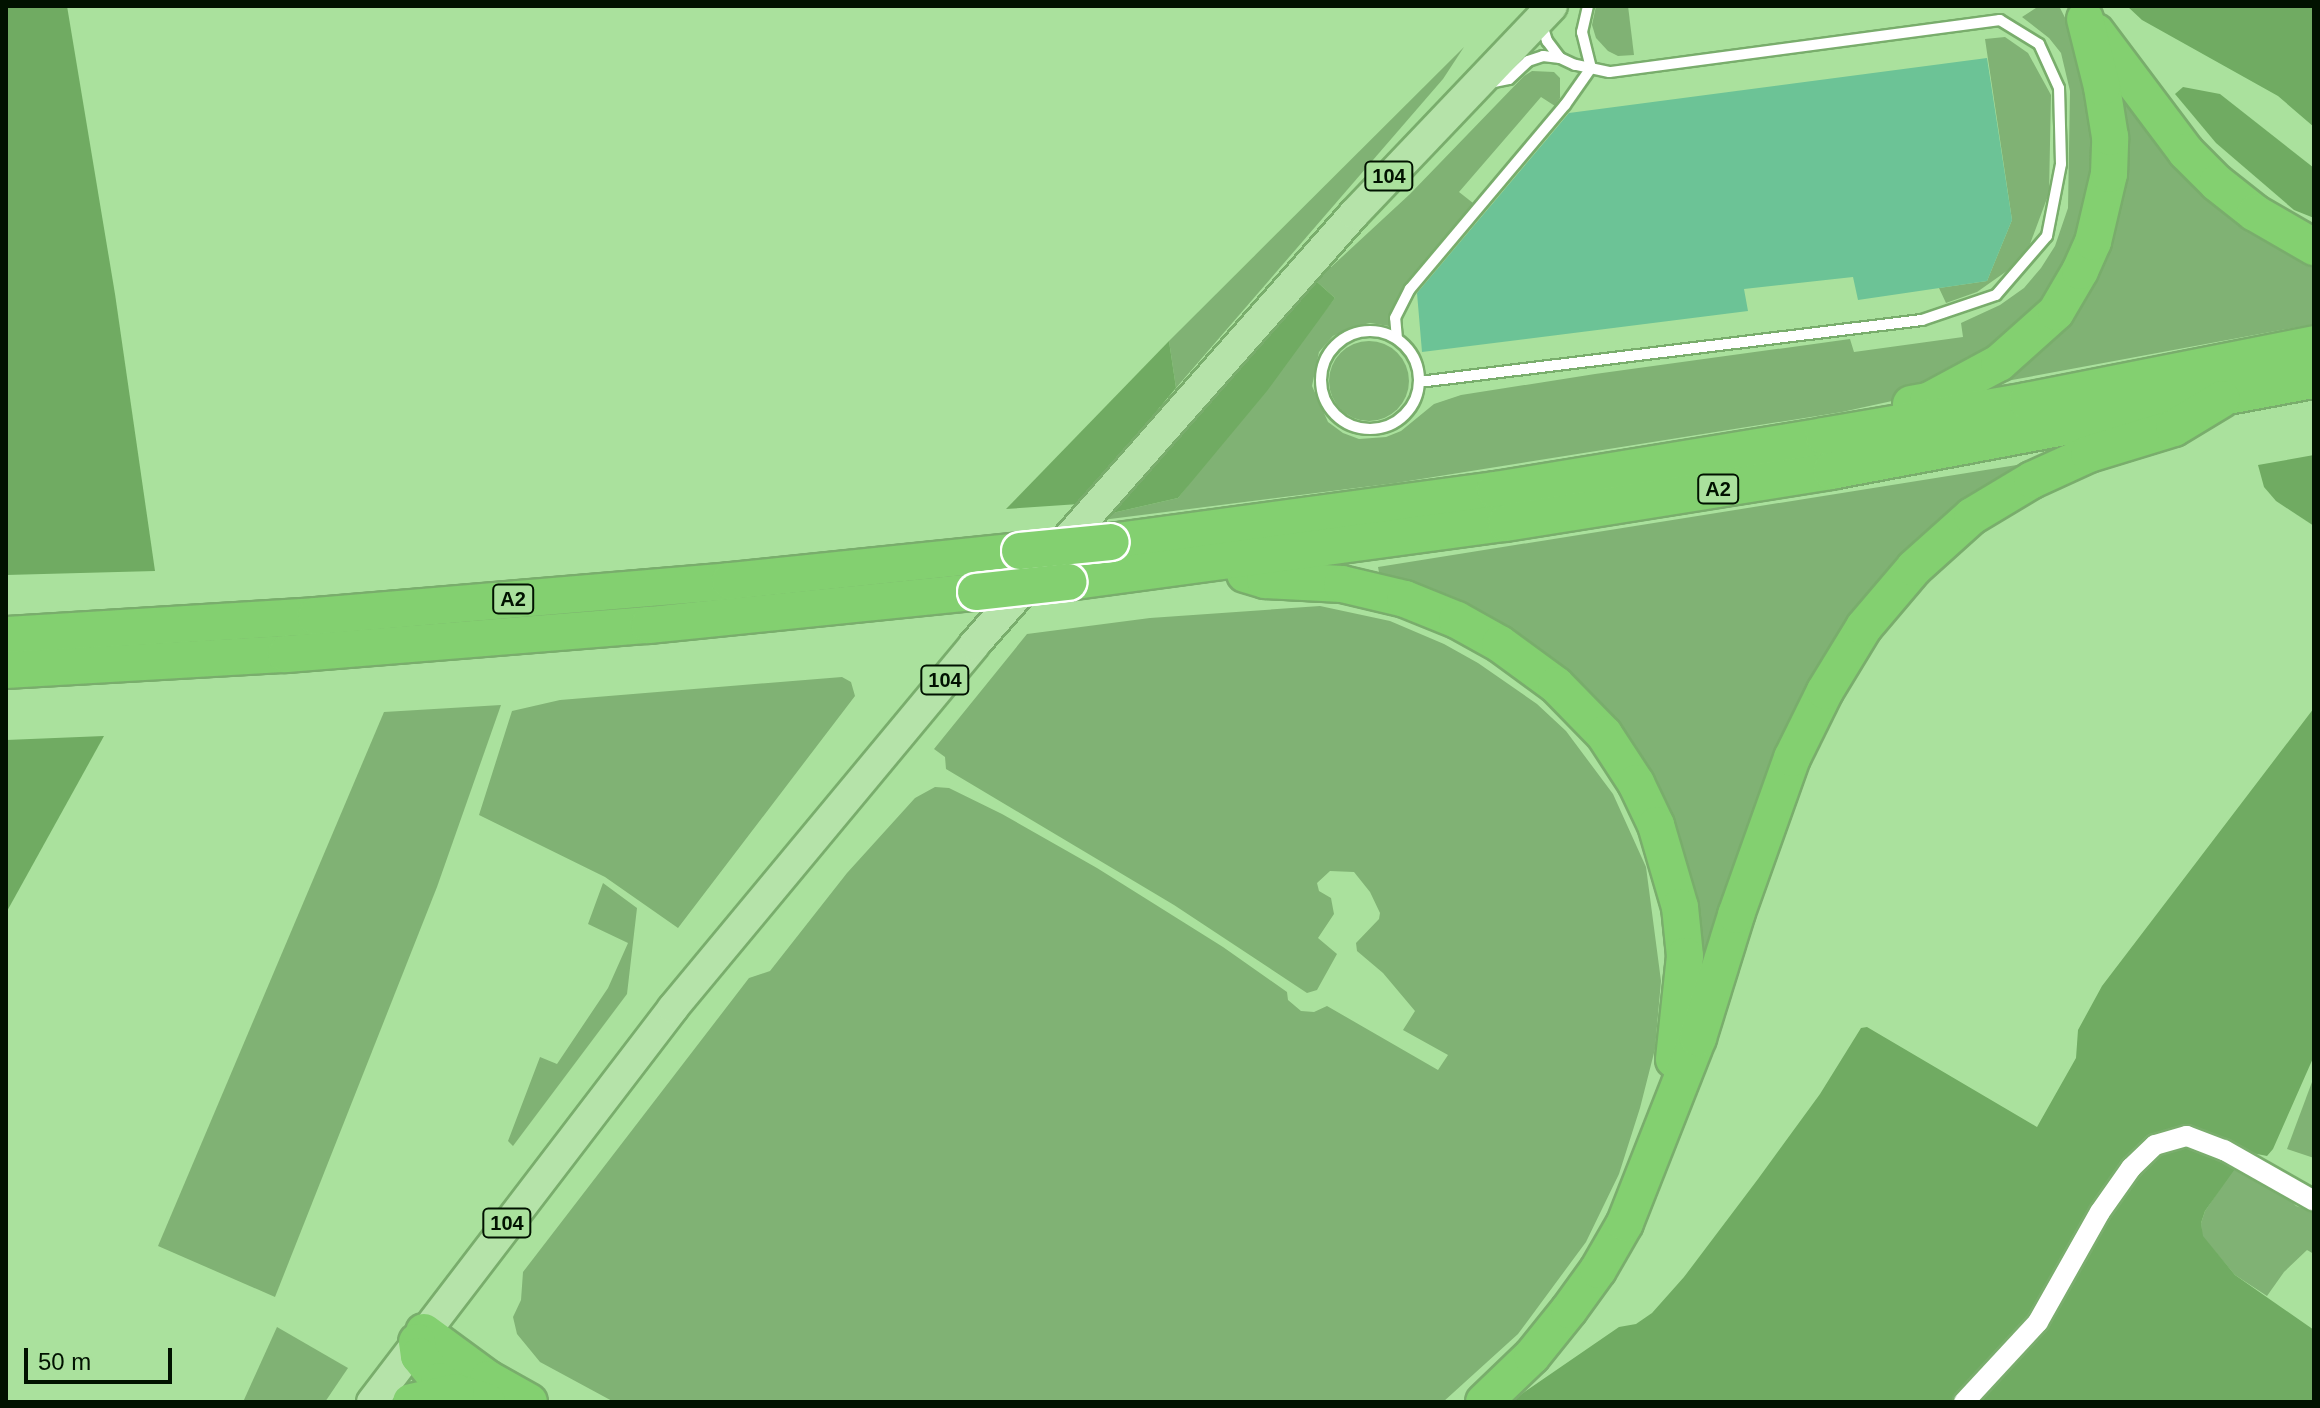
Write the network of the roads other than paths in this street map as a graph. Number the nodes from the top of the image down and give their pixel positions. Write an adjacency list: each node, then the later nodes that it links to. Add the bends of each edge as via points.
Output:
1 (1588, 6): 5 (lane, via 1582,32)
2 (1546, 12): 4 (lane, via 1547,41); 6 (main road, 104)
3 (2082, 12): 7 (highway, via 2186,152 2255,213); 13 (highway, via 2102,87 2109,174 2093,242 2056,312 1977,377 1928,401 1869,411)
4 (1560, 58): 5 (lane); 6 (lane, via 1543,56 1528,61 1509,79)
5 (1591, 68): 8 (lane, via 1410,289 1395,318); 11 (lane, via 1609,72 2000,20 2039,44 2059,88 2061,164 2047,236 1996,295 1922,320)
6 (1475, 86): 19 (main road, 104, via 1295,279 974,645 673,1008)
7 (2314, 247)
8 (1397, 339): 11 (lane, via 1417,365); 11 (lane, via 1366,331 1336,344 1321,374 1327,404 1350,425 1381,428 1408,411)
9 (2314, 344): 13 (highway, A2)
10 (2314, 380): 12 (highway, A2)
11 (1419, 382)
12 (2222, 399): 14 (highway, A2, via 1815,474); 17 (highway, via 2174,428 2060,467 1972,516 1914,568 1864,627 1792,758)
13 (1824, 436): 15 (highway, A2, bridge, via 1495,490 1111,542 667,587)
14 (1212, 565): 16 (highway, A2, bridge, via 602,629); 17 (highway, via 1265,580 1342,584 1405,599 1457,620 1556,685 1604,734 1656,825 1680,907 1685,956)
15 (6, 635)
16 (6, 670)
17 (1664, 1124): 24 (highway, via 1625,1223 1598,1270 1532,1356)
18 (2314, 1201): 25 (street, via 2224,1150 2187,1136 2155,1145 2100,1212 2038,1322)
19 (421, 1337): 20 (highway, via 426,1368); 21 (main road, 104); 23 (highway)
20 (471, 1397): 22 (highway)
21 (372, 1402)
22 (411, 1402)
23 (529, 1402)
24 (1484, 1402)
25 (1964, 1402)

